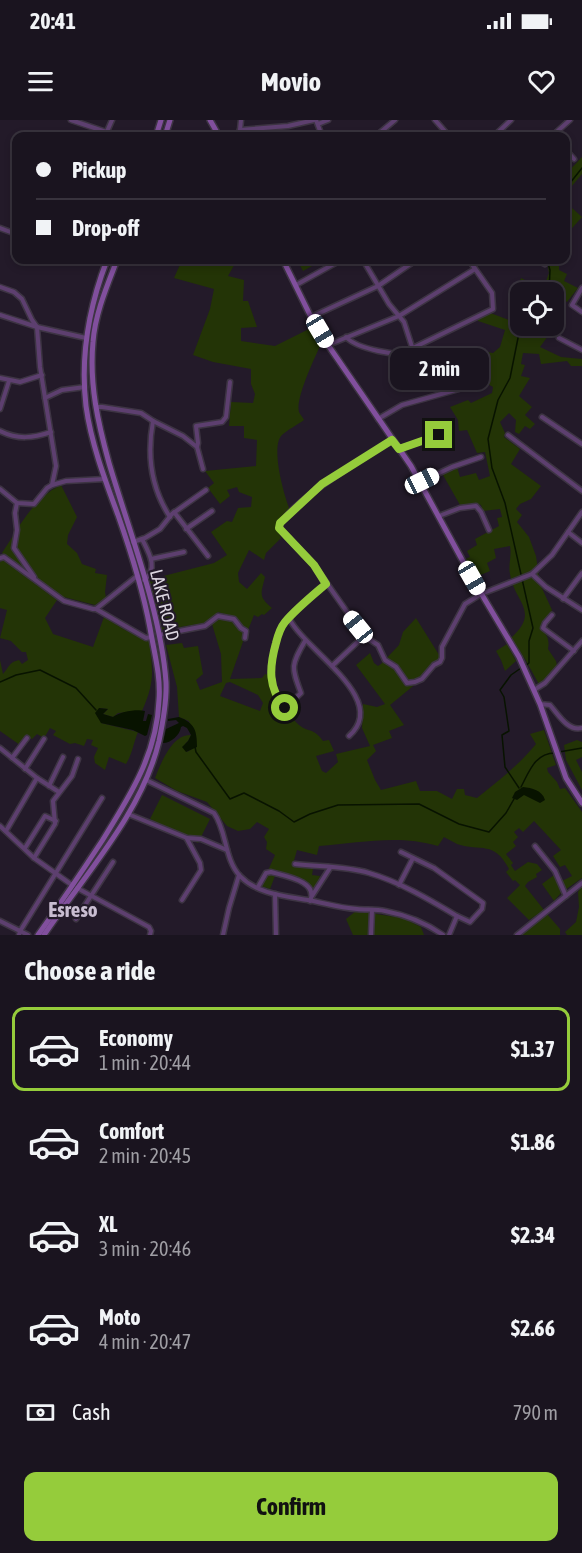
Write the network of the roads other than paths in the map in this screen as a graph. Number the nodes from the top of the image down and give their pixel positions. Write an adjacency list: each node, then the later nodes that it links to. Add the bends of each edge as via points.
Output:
1 (71, 120): 14 (street)
2 (203, 120): 11 (main road)
3 (241, 120): 13 (street)
4 (328, 120): 10 (street)
5 (386, 120): 12 (street)
6 (395, 120): 12 (street)
7 (435, 120): 16 (street)
8 (511, 120): 17 (street)
9 (570, 120): 18 (street)
10 (316, 121): 13 (street)
11 (211, 123)
12 (390, 125): 15 (street)
13 (240, 130)
14 (99, 132)
15 (381, 132)
16 (446, 132)
17 (499, 132)
18 (556, 132)
19 (570, 154): 20 (street)
20 (574, 159)
21 (106, 264): 39 (main road, LAKE ROAD)
22 (116, 264): 53 (main road, LAKE ROAD, via 94,332)
23 (285, 264): 29 (main road)
24 (334, 264): 29 (street)
25 (365, 264): 30 (street)
26 (410, 264): 30 (street)
27 (472, 264): 28 (street)
28 (475, 269): 35 (street); 42 (street, via 492,294 494,309)
29 (296, 285): 36 (main road)
30 (378, 285): 35 (street); 36 (street)
31 (0, 286): 37 (street, via 22,299)
32 (582, 288): 33 (street, via 572,305)
33 (582, 312)
34 (0, 315): 37 (street)
35 (399, 316): 38 (street); 42 (street)
36 (311, 317): 41 (main road)
37 (37, 327): 39 (street); 45 (street)
38 (346, 337): 41 (street); 44 (street, via 383,352)
39 (86, 338): 50 (main road, LAKE ROAD)
40 (559, 338): 43 (street)
41 (328, 345): 56 (main road)
42 (413, 348): 44 (street)
43 (582, 350)
44 (415, 356): 47 (street, via 434,360 437,369)
45 (42, 375): 48 (street); 52 (street)
46 (0, 378): 48 (street)
47 (427, 379)
48 (9, 381): 54 (street)
49 (230, 382): 64 (street, via 226,417 222,422 196,426)
50 (84, 387): 52 (street, via 69,388); 68 (main road, LAKE ROAD)
51 (459, 389): 56 (street, via 399,406)
52 (45, 398): 59 (street)
53 (95, 407): 57 (street, via 141,413); 84 (main road, LAKE ROAD)
54 (0, 409)
55 (542, 417): 63 (street)
56 (378, 419): 62 (main road)
57 (153, 421): 64 (street); 78 (street, via 150,459 159,498)
58 (0, 431): 59 (street, via 25,438)
59 (51, 432): 70 (street, via 56,466)
60 (439, 435): 65 (street)
61 (508, 435): 73 (street)
62 (392, 440): 65 (main road); 95 (street, via 322,484 280,524 279,528 314,565)
63 (582, 444)
64 (197, 447): 67 (street)
65 (399, 449): 69 (main road)
66 (481, 457): 69 (street)
67 (203, 469)
68 (105, 479): 70 (street); 92 (main road, LAKE ROAD)
69 (419, 482): 79 (main road)
70 (52, 485): 74 (street, via 34,504)
71 (0, 489): 74 (street)
72 (206, 490): 76 (street)
73 (582, 491)
74 (16, 503): 93 (street, via 14,548)
75 (212, 511): 80 (street)
76 (174, 512): 78 (street); 80 (street)
77 (582, 512): 82 (street)
78 (170, 517): 83 (street)
79 (438, 517): 81 (street, via 476,506); 96 (main road)
80 (186, 529): 87 (street)
81 (489, 530)
82 (568, 532): 85 (street); 91 (street)
83 (142, 539): 84 (street); 89 (street)
84 (133, 542): 94 (main road, LAKE ROAD)
85 (582, 543)
86 (184, 552): 89 (street)
87 (208, 556)
88 (0, 558): 93 (street)
89 (151, 559): 94 (street, via 152,572)
90 (582, 573): 97 (street)
91 (532, 574): 96 (street); 97 (street)
92 (137, 576): 98 (street); 102 (main road, LAKE ROAD)
93 (35, 579): 98 (street, via 64,601)
94 (144, 580): 102 (main road, LAKE ROAD)
95 (326, 584): 101 (street); 103 (street)
96 (481, 594): 103 (street, via 464,606 442,647 442,660 419,681 407,683 396,667 385,660 378,645); 109 (main road)
97 (563, 599): 99 (street)
98 (96, 609): 102 (street, via 146,638)
99 (582, 610)
100 (552, 615): 107 (street, via 543,628)
101 (289, 618): 105 (street); 105 (street, via 280,630 270,670 272,687 285,708 301,693 293,667)
102 (155, 636): 104 (street, via 205,626 219,616 234,619 246,630); 114 (main road, LAKE ROAD, via 166,683)
103 (364, 636): 108 (street)
104 (245, 638)
105 (305, 641): 108 (street)
106 (582, 641): 107 (street)
107 (574, 651): 109 (street)
108 (332, 666): 112 (street, via 360,705 360,721)
109 (534, 690): 110 (main road)
110 (540, 704): 111 (street, via 550,705 572,728); 126 (main road, via 566,778)
111 (582, 728)
112 (349, 736)
113 (27, 738): 118 (street)
114 (156, 739): 122 (main road, LAKE ROAD); 145 (main road, LAKE ROAD, via 135,787)
115 (44, 740): 120 (street)
116 (0, 748): 118 (street)
117 (63, 757): 123 (street)
118 (12, 758): 120 (street)
119 (78, 759): 124 (street)
120 (25, 769): 121 (street)
121 (37, 778): 123 (street); 130 (street)
122 (146, 780): 127 (main road, LAKE ROAD); 134 (street, via 212,812)
123 (49, 786): 124 (street)
124 (60, 792): 128 (street, via 53,801)
125 (102, 798): 141 (street)
126 (582, 803)
127 (128, 814): 131 (street); 145 (main road, LAKE ROAD)
128 (56, 821): 133 (street, via 44,816); 136 (street)
129 (0, 826): 130 (street)
130 (6, 831): 133 (street)
131 (187, 838): 134 (street, via 201,839); 151 (street, via 201,868)
132 (535, 846): 149 (street, via 555,871)
133 (25, 848): 136 (street)
134 (227, 850): 142 (street)
135 (401, 852): 137 (street)
136 (34, 858): 141 (street)
137 (414, 858): 144 (street); 153 (street, via 483,903 472,922)
138 (113, 862): 148 (street)
139 (295, 864): 140 (street)
140 (331, 867): 144 (street, via 371,873); 150 (street)
141 (55, 874): 145 (street); 156 (street)
142 (239, 875): 146 (street); 162 (street)
143 (582, 883): 149 (street)
144 (399, 885): 153 (street)
145 (75, 887): 148 (street); 159 (main road, LAKE ROAD); 160 (main road, LAKE ROAD)
146 (258, 887): 147 (street); 150 (street, via 266,873 271,872 306,884)
147 (275, 894): 150 (street); 163 (street)
148 (92, 896): 154 (street); 161 (street, via 149,927)
149 (566, 896): 167 (street)
150 (311, 898): 152 (street, via 338,907)
151 (182, 900)
152 (372, 910): 157 (street, via 422,922); 164 (street)
153 (457, 916): 166 (street)
154 (76, 919)
155 (0, 921): 156 (street)
156 (20, 933): 158 (street)
157 (437, 933): 165 (street)
158 (28, 935)
159 (38, 935)
160 (44, 935)
161 (150, 935)
162 (223, 935)
163 (276, 935)
164 (371, 935)
165 (443, 935)
166 (449, 935)
167 (517, 935)

